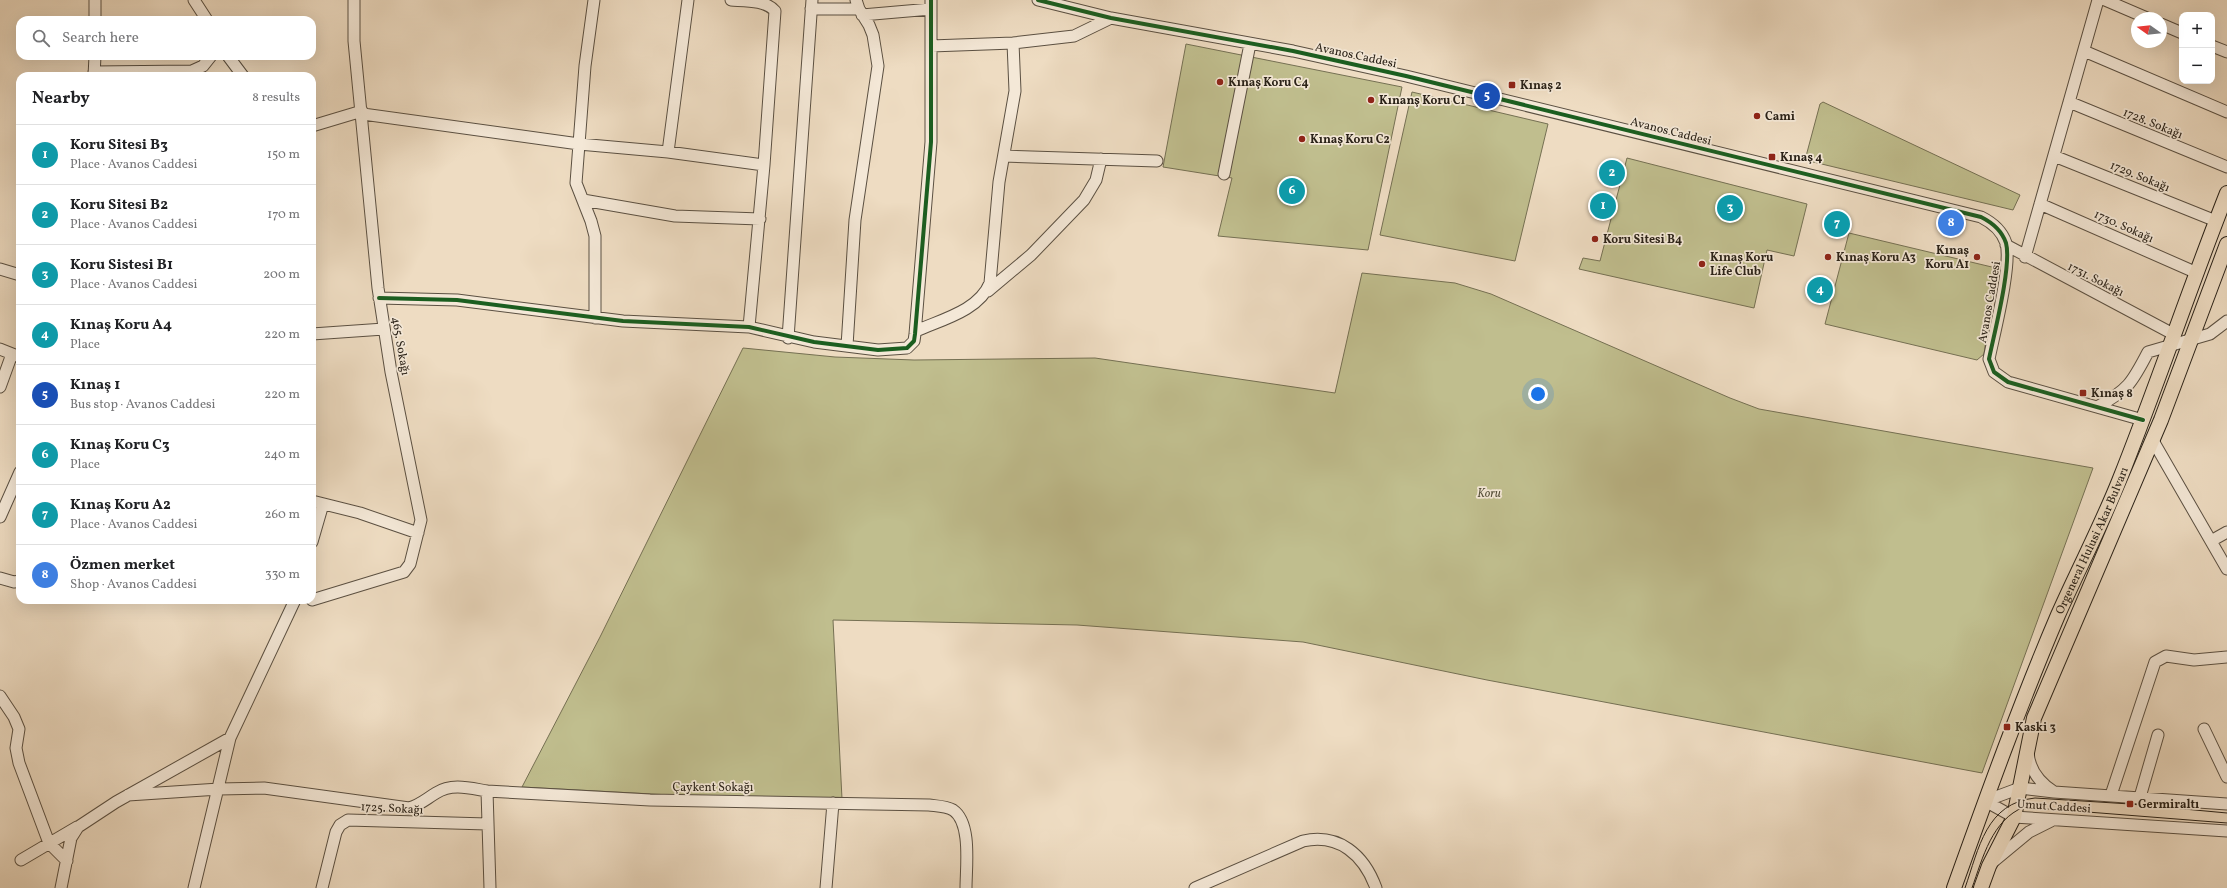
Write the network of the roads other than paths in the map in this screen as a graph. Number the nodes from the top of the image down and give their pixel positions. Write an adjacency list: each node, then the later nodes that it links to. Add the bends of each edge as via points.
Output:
1 (95, 0): 14 (street)
2 (194, 0): 15 (street)
3 (354, 0): 32 (street, 465. Sokağı, via 354,41)
4 (594, 0): 35 (street, via 585,66)
5 (688, 0): 36 (street)
6 (731, 0): 41 (street, via 764,3 775,11)
7 (1038, 0): 16 (street, Avanos Caddesi)
8 (2098, 0): 23 (street)
9 (2105, 0): 13 (street)
10 (812, 5): 12 (street); 63 (street)
11 (931, 5): 12 (street); 21 (street)
12 (859, 8): 66 (street, via 874,39 877,72 855,220)
13 (2133, 12)
14 (95, 16)
15 (204, 16)
16 (1111, 18): 19 (street, via 1074,36); 20 (street, Avanos Caddesi)
17 (2167, 27): 18 (street)
18 (2179, 32)
19 (1013, 43): 21 (street); 37 (street, via 1015,91)
20 (1250, 44): 43 (street); 50 (street, Avanos Caddesi, via 1413,78 1981,217 1998,228)
21 (931, 46): 61 (street, via 931,142)
22 (2215, 47): 24 (street)
23 (2084, 51): 31 (street); 33 (street)
24 (2227, 52)
25 (95, 60): 28 (street)
26 (208, 60): 29 (street, via 203,66 192,71)
27 (231, 60): 30 (street)
28 (94, 72)
29 (159, 72)
30 (240, 72)
31 (2069, 102): 38 (street); 42 (street, 1728. Sokağı)
32 (362, 112): 34 (street); 35 (street); 56 (street, 465. Sokağı)
33 (2227, 112)
34 (316, 125)
35 (579, 144): 36 (street); 45 (street, via 576,183)
36 (668, 152): 41 (street)
37 (1004, 156): 39 (street); 55 (street, via 999,182 992,278)
38 (2054, 156): 46 (street); 48 (street, 1729. Sokağı)
39 (1101, 159): 40 (street); 55 (street, via 1096,180 1084,200 1031,255)
40 (1157, 161)
41 (764, 165): 47 (street)
42 (2227, 167)
43 (1224, 174)
44 (2227, 193): 48 (main road, Orgeneral Hulusi Akar Bulvarı)
45 (583, 200): 47 (street, via 675,216); 57 (street, via 595,236)
46 (2040, 204): 51 (street); 53 (street, 1730. Sokağı)
47 (760, 219): 59 (street)
48 (2216, 220): 53 (main road, Orgeneral Hulusi Akar Bulvarı)
49 (2227, 244): 65 (main road, Orgeneral Hulusi Akar Bulvarı)
50 (2006, 245): 51 (street, 1731. Sokağı); 70 (street, Avanos Caddesi, via 2006,268 1989,359 1992,368 1998,376 2008,382)
51 (2026, 257): 64 (street, 1731. Sokağı)
52 (0, 269): 54 (street)
53 (2197, 272): 64 (main road, Orgeneral Hulusi Akar Bulvarı)
54 (16, 274)
55 (985, 293): 61 (street, via 963,310)
56 (379, 298): 57 (street, via 457,300); 60 (street, 465. Sokağı)
57 (595, 318): 59 (street, via 651,324)
58 (2227, 321): 65 (street, via 2210,334)
59 (749, 327): 63 (street)
60 (384, 329): 62 (street); 79 (street, 465. Sokağı, via 421,520)
61 (916, 332): 66 (street, via 912,344 904,349 878,350)
62 (316, 334)
63 (788, 338): 66 (street)
64 (2174, 339): 65 (street); 70 (street, via 2148,352 2133,381 2120,394); 71 (main road, Orgeneral Hulusi Akar Bulvarı)
65 (2191, 340): 72 (main road, Orgeneral Hulusi Akar Bulvarı)
66 (847, 346)
67 (0, 349): 68 (street)
68 (16, 355): 69 (street)
69 (0, 387)
70 (2097, 407): 71 (street, Avanos Caddesi)
71 (2143, 420): 100 (main road, Orgeneral Hulusi Akar Bulvarı, via 2118,484 2008,735)
72 (2152, 439): 80 (street); 91 (main road, Orgeneral Hulusi Akar Bulvarı, via 2034,718)
73 (16, 481): 76 (street)
74 (316, 502): 75 (street)
75 (323, 504): 77 (street); 79 (street, via 360,513)
76 (0, 517)
77 (316, 528)
78 (2227, 532): 80 (street)
79 (418, 533): 84 (street, 465. Sokağı, via 410,564 404,572)
80 (2211, 541): 81 (street)
81 (2227, 569)
82 (0, 578): 83 (street)
83 (16, 582)
84 (316, 599)
85 (294, 604): 90 (street)
86 (2227, 656): 97 (street, via 2194,660 2166,656 2155,662)
87 (0, 696): 108 (street, via 19,729 16,748 18,762)
88 (2204, 729): 92 (street)
89 (2158, 735): 99 (street)
90 (230, 738): 94 (street); 98 (street)
91 (2029, 744): 93 (main road, Orgeneral Hulusi Akar Bulvarı); 96 (street, via 2028,754 2033,770 2042,783)
92 (2227, 777)
93 (2020, 788): 96 (street, Umut Caddesi); 100 (street, Umut Caddesi); 103 (main road, Orgeneral Hulusi Akar Bulvarı)
94 (219, 789): 95 (street, Çaykent Sokağı, via 289,790 409,808 421,804 441,790 454,786); 98 (street, Çaykent Sokağı); 113 (street)
95 (487, 791): 101 (street, Çaykent Sokağı, via 650,800); 105 (street)
96 (2054, 792): 97 (street, Umut Caddesi)
97 (2110, 795): 99 (street, Umut Caddesi)
98 (128, 796): 106 (street)
99 (2140, 797): 102 (street, Umut Caddesi)
100 (1985, 801): 103 (street, Umut Caddesi); 120 (main road, Orgeneral Hulusi Akar Bulvarı)
101 (833, 803): 116 (street); 117 (street, Çaykent Sokağı, via 929,805 954,811 963,822 966,831)
102 (2227, 804)
103 (2014, 817): 104 (street, Umut Caddesi); 111 (main road, Orgeneral Hulusi Akar Bulvarı)
104 (2058, 819): 107 (street, Umut Caddesi); 111 (street, via 2029,832)
105 (487, 824): 114 (street, 1725. Sokağı, via 348,820 340,824 336,832); 115 (street)
106 (78, 827): 108 (street); 110 (street, via 73,834)
107 (2227, 831)
108 (50, 843): 109 (street); 110 (street)
109 (21, 860)
110 (67, 861): 112 (street)
111 (1989, 866): 121 (main road, Orgeneral Hulusi Akar Bulvarı)
112 (61, 888)
113 (194, 888)
114 (322, 888)
115 (490, 888)
116 (826, 888)
117 (966, 888)
118 (1195, 888): 119 (street, via 1302,841 1316,839 1331,840 1352,850 1365,865)
119 (1376, 888)
120 (1954, 888)
121 (1981, 888)

